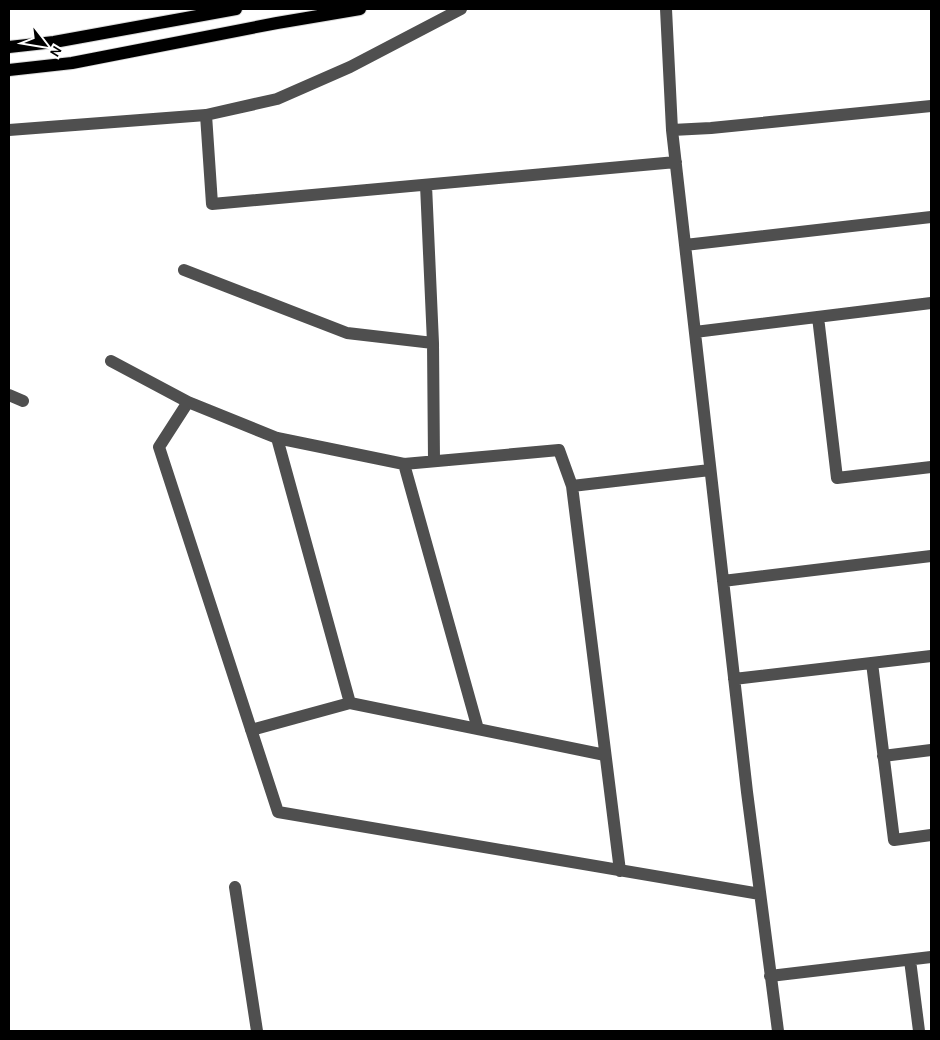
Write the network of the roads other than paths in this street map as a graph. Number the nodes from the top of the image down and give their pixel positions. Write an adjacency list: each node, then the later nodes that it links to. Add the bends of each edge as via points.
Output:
1 (236, 9): 5 (main road)
2 (360, 9): 6 (main road, via 72,63)
3 (461, 9): 8 (street, via 350,68 277,99)
4 (666, 9): 10 (street)
5 (9, 47)
6 (9, 70)
7 (931, 106): 10 (street)
8 (206, 115): 9 (street); 12 (street, via 212,204)
9 (9, 130)
10 (672, 130): 11 (street)
11 (676, 162): 12 (street); 14 (street)
12 (426, 185): 19 (street)
13 (931, 217): 14 (street)
14 (685, 245): 18 (street)
15 (184, 270): 19 (street, via 347,333)
16 (931, 303): 17 (street)
17 (818, 317): 18 (street); 27 (street, via 837,478)
18 (695, 332): 28 (street)
19 (433, 343): 25 (street)
20 (111, 361): 23 (street)
21 (9, 395): 22 (street)
22 (23, 402)
23 (188, 402): 24 (street); 37 (street, via 159,447)
24 (277, 438): 26 (street); 35 (street)
25 (434, 461): 26 (street); 29 (street, via 559,450)
26 (404, 464): 36 (street)
27 (931, 467)
28 (710, 470): 29 (street); 31 (street)
29 (572, 486): 39 (street)
30 (931, 556): 31 (street)
31 (723, 581): 34 (street)
32 (931, 656): 33 (street)
33 (872, 663): 34 (street); 40 (street)
34 (734, 680): 44 (street)
35 (350, 703): 36 (street); 37 (street)
36 (478, 729): 39 (street)
37 (251, 730): 42 (street, via 278,812)
38 (931, 750): 40 (street)
39 (605, 755): 42 (street)
40 (883, 756): 41 (street, via 894,840)
41 (931, 836)
42 (620, 871): 44 (street)
43 (235, 887): 48 (street)
44 (760, 894): 47 (street)
45 (931, 957): 46 (street)
46 (910, 960): 47 (street); 50 (street)
47 (770, 976): 49 (street)
48 (257, 1031)
49 (778, 1031)
50 (919, 1031)

